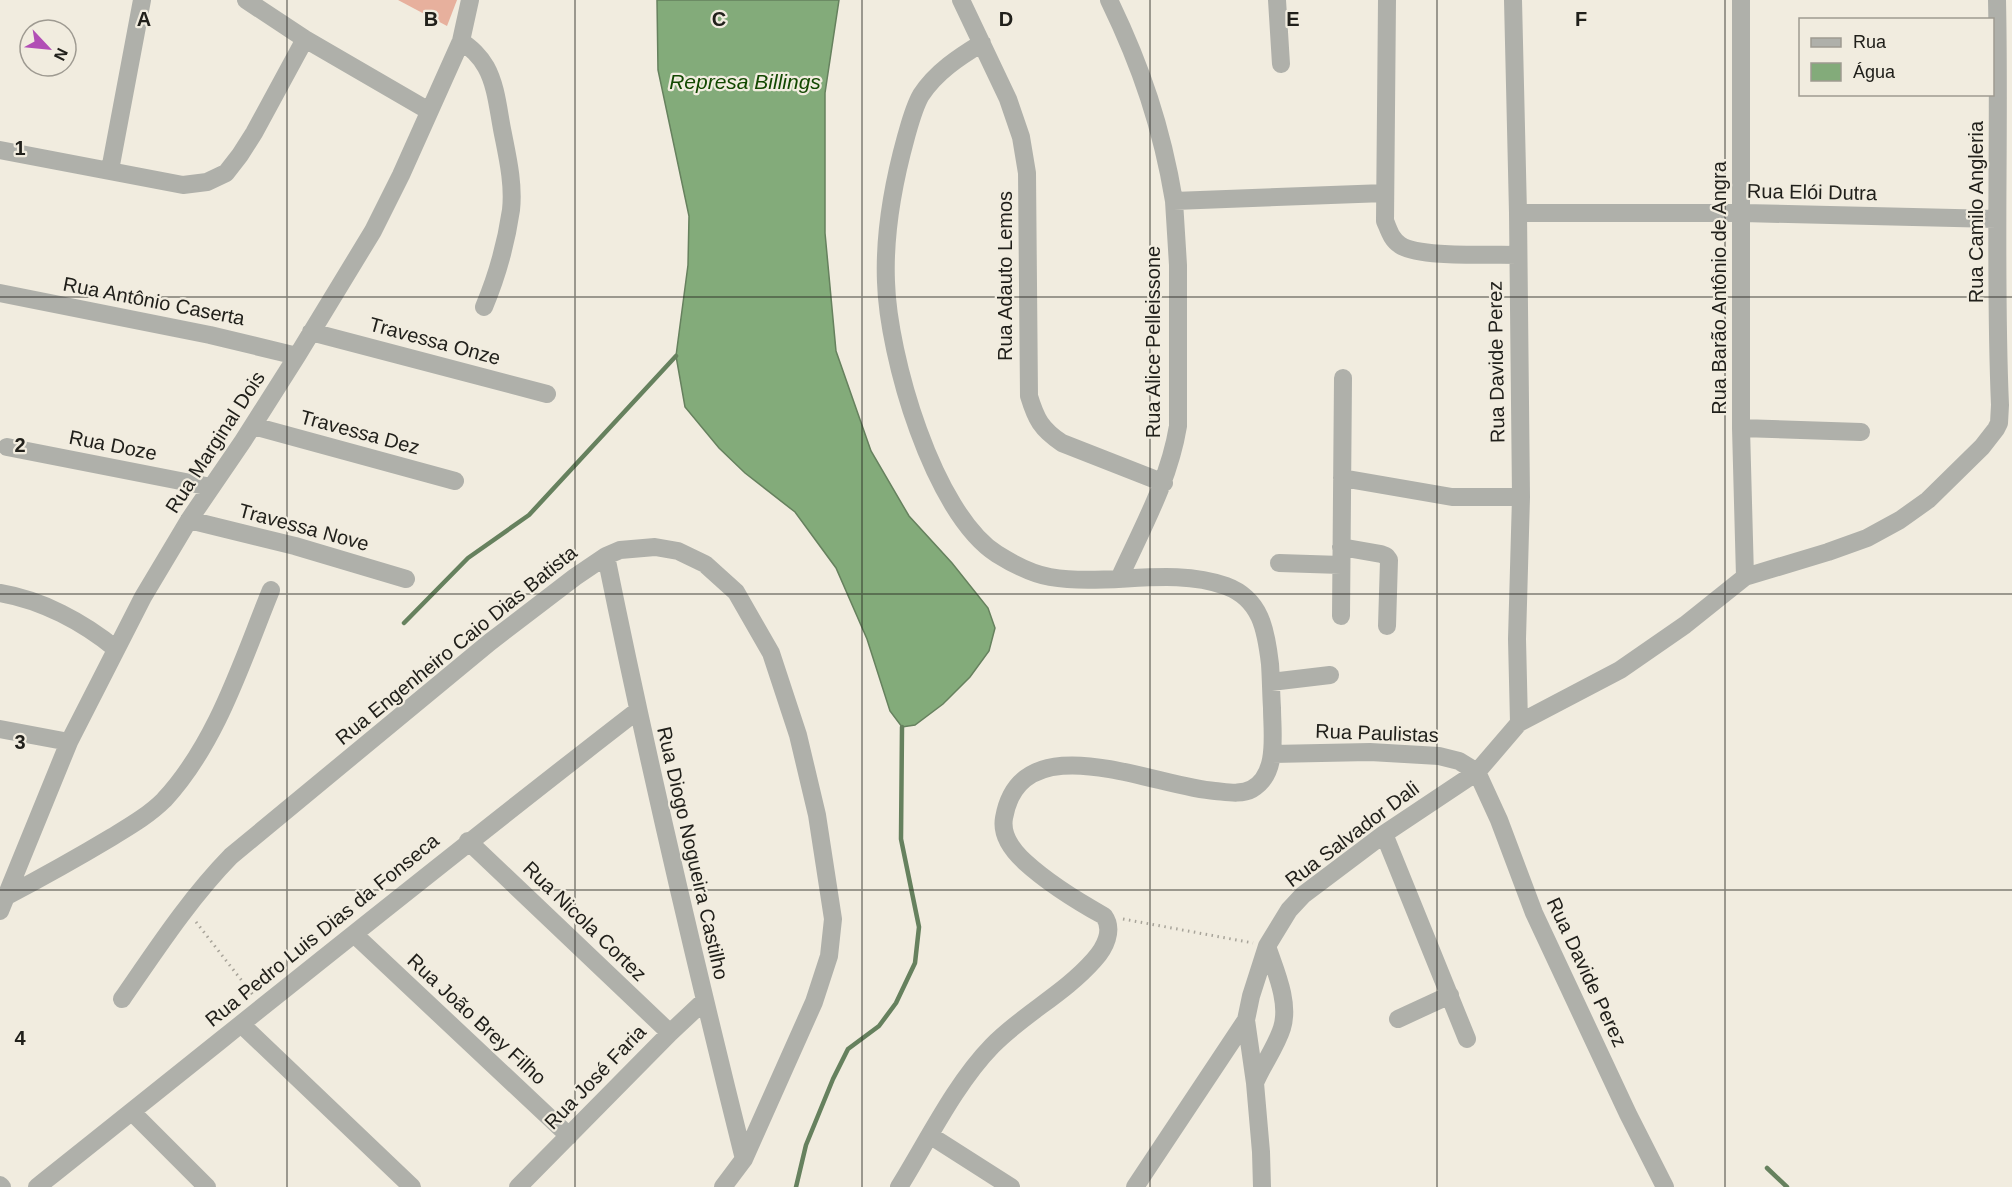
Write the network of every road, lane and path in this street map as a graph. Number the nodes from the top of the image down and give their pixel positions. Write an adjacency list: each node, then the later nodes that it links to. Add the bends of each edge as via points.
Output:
1 (142, 0): 18 (street)
2 (246, 0): 12 (street)
3 (470, 0): 13 (street, Rua Marginal Dois)
4 (961, 0): 14 (street, Rua Adauto Lemos)
5 (1108, 0): 20 (street, via 1151,102)
6 (1277, 0): 15 (street)
7 (1387, 0): 19 (street)
8 (1513, 0): 21 (street, Rua Davide Perez)
9 (1741, 0): 22 (street, Rua Barão Antônio de Angra)
10 (1997, 0): 11 (street, Rua Camilo Angleria)
11 (2005, 22): 23 (street, Rua Camilo Angleria, via 1999,84)
12 (304, 39): 16 (street); 18 (street, via 254,133 226,172 207,182 183,185)
13 (461, 41): 16 (street, Rua Marginal Dois); 26 (street, via 477,52 488,69 497,98 511,186 504,247)
14 (982, 43): 37 (street, Rua Adauto Lemos, via 1008,99 1027,173 1029,396 1035,418 1062,443); 46 (street, via 953,61 921,95 911,119 890,205 886,282 896,361 932,465 971,531 1015,565 1047,577)
15 (1281, 64)
16 (429, 111): 27 (street, Rua Marginal Dois, via 373,231)
17 (0, 150): 18 (street)
18 (110, 170)
19 (1384, 193): 20 (street); 24 (street, via 1385,221 1391,237 1401,246 1420,252)
20 (1174, 201): 37 (street, Rua Alice Pelleissone, via 1178,426)
21 (1518, 213): 22 (street, Rua Elói Dutra); 24 (street, Rua Davide Perez)
22 (1743, 213): 23 (street, Rua Elói Dutra); 32 (street, Rua Barão Antônio de Angra)
23 (1996, 219): 44 (street, Rua Camilo Angleria, via 2000,388 1996,429 1928,500 1900,520 1867,538)
24 (1517, 255): 39 (street, Rua Davide Perez)
25 (0, 293): 28 (street, Rua Antônio Caserta)
26 (484, 307)
27 (311, 332): 28 (street, Rua Marginal Dois); 30 (street, Travessa Onze)
28 (297, 356): 31 (street, Rua Marginal Dois)
29 (1343, 378): 35 (street)
30 (547, 394)
31 (253, 426): 36 (street, Travessa Dez); 38 (street, Rua Marginal Dois)
32 (1741, 428): 33 (street); 44 (street, Rua Barão Antônio de Angra)
33 (1861, 432)
34 (7, 447): 38 (street, Rua Doze)
35 (1342, 478): 39 (street, via 1452,497); 42 (street)
36 (455, 481)
37 (1164, 483): 46 (street, Rua Alice Pelleissone)
38 (211, 487): 40 (street, Rua Marginal Dois)
39 (1521, 497): 55 (street, Rua Davide Perez)
40 (189, 520): 45 (street, Travessa Nove); 51 (street, Rua Marginal Dois)
41 (606, 556): 54 (street, Rua Diogo Nogueira Castilho); 63 (street, Rua Engenheiro Caio Dias Batista, via 490,642 231,856); 83 (street, Rua Engenheiro Caio Dias Batista, via 620,550 655,547 678,551 705,564 736,592 771,653 798,735 817,814 833,919 829,956 814,1002)
42 (1341, 556): 43 (street); 49 (street); 50 (street, via 1386,556 1389,560)
43 (1279, 563)
44 (1745, 577): 55 (street, via 1620,670)
45 (406, 579)
46 (1119, 579): 53 (street, via 1198,579 1243,595 1256,608 1262,624)
47 (271, 590): 62 (street, via 228,696 188,769 164,800 144,817)
48 (0, 593): 51 (street, via 72,619)
49 (1341, 616)
50 (1387, 626)
51 (116, 649): 57 (street, Rua Marginal Dois)
52 (1330, 675): 53 (street)
53 (1271, 682): 58 (street)
54 (637, 711): 61 (street, Rua Pedro Luis Dias da Fonseca); 72 (street, Rua Diogo Nogueira Castilho)
55 (1519, 723): 59 (street, Rua Salvador Dali)
56 (0, 729): 57 (street)
57 (69, 742): 62 (street, Rua Marginal Dois)
58 (1272, 754): 59 (street, Rua Paulistas, via 1370,752 1439,756 1459,761); 64 (street, via 1261,781 1250,790 1234,793 1078,765 1053,765 1032,772 1017,785 1007,802 1002,824 1008,843 1052,883)
59 (1477, 772): 60 (street, Rua Salvador Dali); 93 (street, Rua Davide Perez, via 1534,913)
60 (1384, 834): 66 (street, Rua Salvador Dali, via 1303,895); 68 (street)
61 (468, 841): 65 (street, Rua Pedro Luis Dias da Fonseca); 76 (street, Rua Nicola Cortez)
62 (3, 904)
63 (185, 909): 67 (path); 71 (street, Rua Engenheiro Caio Dias Batista)
64 (1104, 915): 66 (path); 82 (street, via 1109,932 1095,960 991,1047)
65 (355, 935): 74 (street, Rua Pedro Luis Dias da Fonseca); 81 (street, Rua João Brey Filho)
66 (1267, 946): 69 (street, Rua Salvador Dali); 70 (street)
67 (248, 988)
68 (1450, 995): 73 (street); 77 (street)
69 (1251, 996): 70 (street, via 1265,990); 75 (street, Rua Salvador Dali)
70 (1283, 998): 78 (street, via 1284,1019)
71 (122, 999)
72 (704, 1001): 76 (street, Rua José Faria); 83 (street, Rua Diogo Nogueira Castilho)
73 (1398, 1019)
74 (242, 1025): 80 (street, Rua Pedro Luis Dias da Fonseca); 86 (street)
75 (1246, 1028): 78 (street, via 1259,1040); 79 (street, Rua Salvador Dali); 91 (street)
76 (670, 1033): 81 (street, Rua José Faria)
77 (1467, 1039)
78 (1277, 1040): 79 (street)
79 (1255, 1083): 92 (street, Rua Salvador Dali)
80 (132, 1112): 84 (street, Rua Pedro Luis Dias da Fonseca); 85 (street)
81 (569, 1136): 87 (street, Rua José Faria)
82 (931, 1136): 89 (street); 90 (street)
83 (744, 1159): 88 (street, Rua Engenheiro Caio Dias Batista)
84 (37, 1187)
85 (207, 1187)
86 (412, 1187)
87 (518, 1187)
88 (723, 1187)
89 (899, 1187)
90 (1011, 1187)
91 (1135, 1187)
92 (1262, 1187)
93 (1665, 1187)

